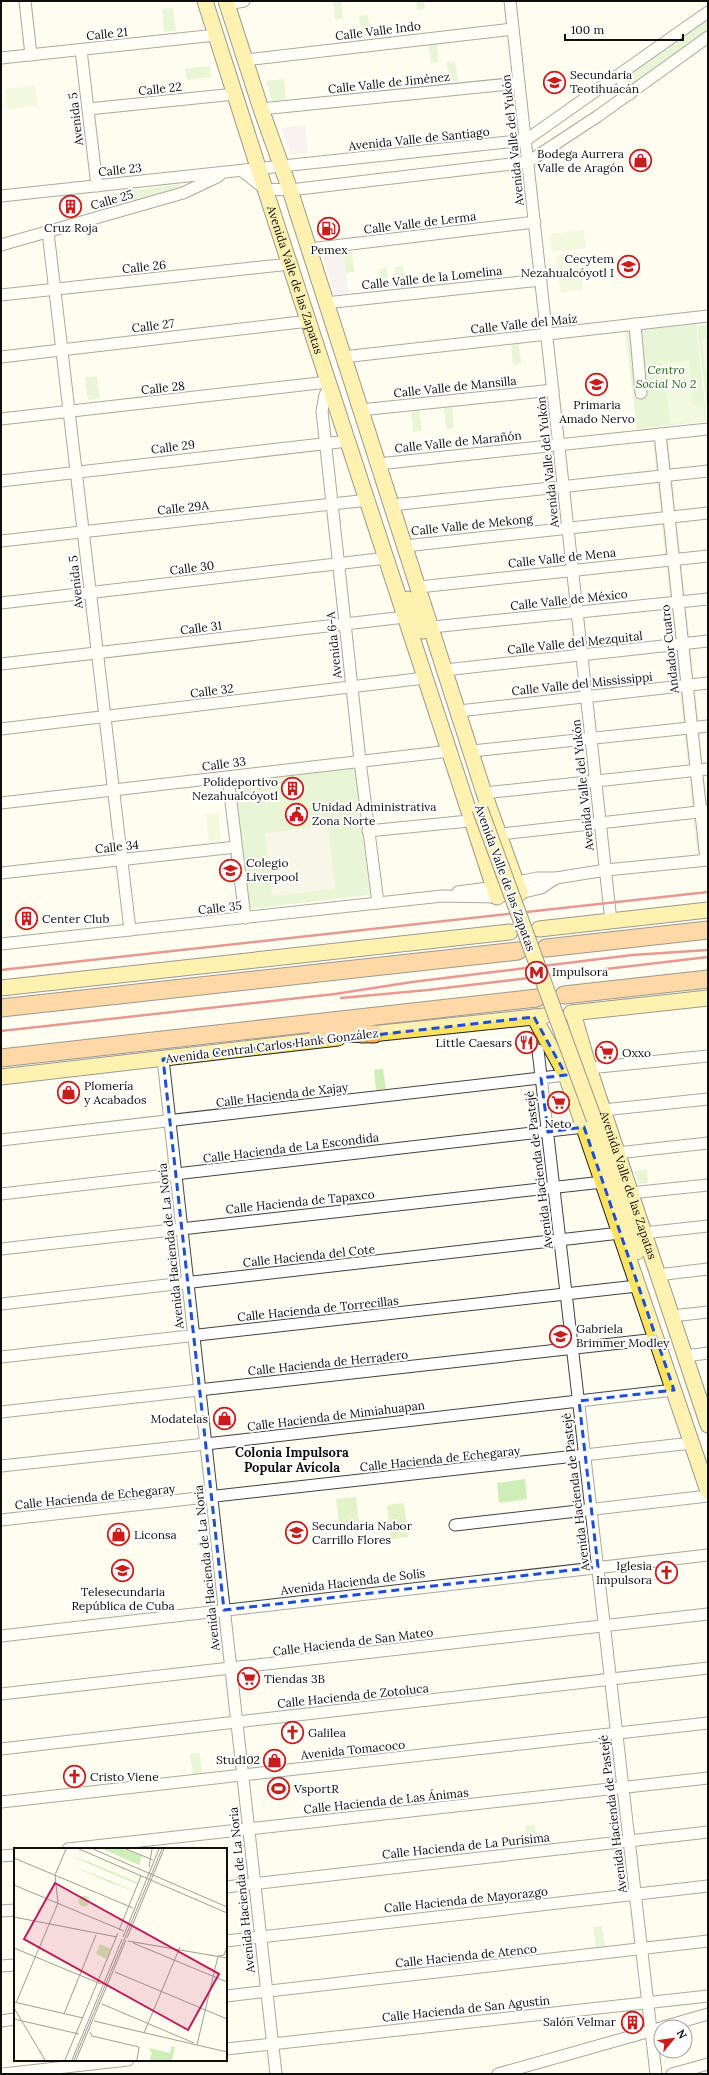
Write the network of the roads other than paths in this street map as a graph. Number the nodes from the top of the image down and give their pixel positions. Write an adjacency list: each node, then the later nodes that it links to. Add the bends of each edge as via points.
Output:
1 (25, 1): 11 (street)
2 (205, 1): 8 (main road, Avenida Valle de las Zapatas)
3 (244, 1): 5 (street)
4 (510, 1): 7 (street, Avenida Valle del Yukón)
5 (227, 2): 13 (main road, Avenida Valle de las Zapatas)
6 (708, 12): 14 (street, Avenida Valle de Santiago)
7 (513, 29): 13 (street, Calle Valle Indo); 15 (street, Avenida Valle del Yukón)
8 (216, 35): 10 (street, Calle 21); 16 (main road, Avenida Valle de las Zapatas)
9 (708, 37): 17 (street)
10 (81, 50): 11 (street, Calle 21); 18 (street, Avenida 5)
11 (31, 55): 12 (street, Calle 21)
12 (1, 58)
13 (245, 60): 19 (main road, Avenida Valle de las Zapatas)
14 (618, 75): 17 (street); 22 (street, Avenida Valle de Santiago)
15 (519, 83): 19 (street, Calle Valle de Jiménez); 22 (street, Avenida Valle del Yukón)
16 (235, 94): 18 (street, Calle 22); 21 (main road, Avenida Valle de las Zapatas)
17 (630, 94): 23 (street)
18 (88, 109): 28 (street, Avenida 5)
19 (261, 109): 20 (main road, Avenida Valle de las Zapatas)
20 (267, 125): 21 (main road, via 256,134); 24 (main road, Avenida Valle de las Zapatas)
21 (247, 132): 25 (main road, Avenida Valle de las Zapatas)
22 (526, 140): 23 (street, Avenida Valle del Yukón); 24 (street, Avenida Valle de Santiago)
23 (528, 162): 30 (street); 32 (street, Avenida Valle del Yukón)
24 (282, 168): 25 (street, Avenida Valle de Santiago); 30 (main road, Avenida Valle de las Zapatas)
25 (260, 169): 26 (street, Calle 23); 29 (main road, Avenida Valle de las Zapatas)
26 (242, 171): 27 (street, Calle 23); 29 (street)
27 (228, 172): 28 (street, Calle 23); 33 (street, Calle 25, via 183,193)
28 (97, 186): 31 (street, Calle 23)
29 (265, 189): 30 (street); 36 (main road, Avenida Valle de las Zapatas)
30 (290, 190): 35 (main road, Avenida Valle de las Zapatas)
31 (1, 196)
32 (534, 222): 35 (street, Calle Valle de Lerma); 37 (street, Avenida Valle del Yukón)
33 (48, 232): 34 (street, Calle 25); 38 (street, Avenida 5)
34 (1, 245)
35 (309, 249): 40 (main road, Avenida Valle de las Zapatas)
36 (290, 264): 38 (street, Calle 26); 42 (main road, Avenida Valle de las Zapatas)
37 (541, 280): 40 (street, Calle Valle de la Lomelina); 44 (street, Avenida Valle del Yukón)
38 (56, 289): 39 (street, Calle 26); 45 (street, Avenida 5)
39 (1, 295)
40 (325, 303): 47 (main road, Avenida Valle de las Zapatas)
41 (708, 316): 43 (street, Calle Valle del Maíz)
42 (309, 321): 45 (street, Calle 27); 48 (main road, Avenida Valle de las Zapatas)
43 (635, 324): 44 (street, Calle Valle del Maíz); 50 (street)
44 (547, 334): 47 (street, Calle Valle del Maíz); 49 (street, Avenida Valle del Yukón)
45 (63, 350): 46 (street, Calle 27); 52 (street, Avenida 5)
46 (1, 357)
47 (344, 357): 51 (main road, Avenida Valle de las Zapatas)
48 (329, 384): 52 (street, Calle 28); 56 (main road, Avenida Valle de las Zapatas); 57 (street, Avenida 6-A, via 322,411)
49 (553, 390): 51 (street, Calle Valle de Mansilla); 58 (street, Avenida Valle del Yukón)
50 (641, 393)
51 (360, 410): 59 (main road, Avenida Valle de las Zapatas)
52 (70, 411): 53 (street, Calle 28); 60 (street, Avenida 5)
53 (1, 419)
54 (708, 429): 55 (street, Calle Valle de Marañón)
55 (660, 434): 58 (street, Calle Valle de Marañón); 62 (street, Andador Cuatro)
56 (348, 441): 57 (street, Calle 29); 65 (main road, Avenida Valle de las Zapatas)
57 (325, 442): 60 (street, Calle 29); 66 (street, Avenida 6-A)
58 (559, 445): 59 (street, Calle Valle de Marañón); 64 (street, Avenida Valle del Yukón)
59 (378, 464): 67 (main road, Avenida Valle de las Zapatas)
60 (77, 471): 63 (street, Calle 29); 71 (street, Avenida 5)
61 (708, 471): 62 (street)
62 (664, 476): 64 (street); 69 (street, Andador Cuatro)
63 (1, 481)
64 (564, 486): 67 (street); 70 (street, Avenida Valle del Yukón)
65 (368, 500): 66 (street, Calle 29A); 75 (main road, Avenida Valle de las Zapatas)
66 (332, 504): 71 (street, Calle 29A); 77 (street, Avenida 6-A)
67 (392, 505): 73 (main road, Avenida Valle de las Zapatas)
68 (708, 513): 69 (street, Calle Valle de Mekong)
69 (669, 518): 70 (street, Calle Valle de Mekong); 76 (street, Andador Cuatro)
70 (568, 528): 73 (street, Calle Valle de Mekong); 78 (street, Avenida Valle del Yukón)
71 (84, 532): 72 (street, Calle 29A); 80 (street, Avenida 5)
72 (1, 541)
73 (405, 546): 79 (main road, Avenida Valle de las Zapatas); 87 (main road, Avenida Valle de las Zapatas, via 409,582)
74 (708, 556): 76 (street, Calle Valle de Mena)
75 (387, 558): 77 (street, Calle 30); 85 (main road, Avenida Valle de las Zapatas); 87 (main road, Avenida Valle de las Zapatas)
76 (673, 560): 78 (street, Calle Valle de Mena); 82 (street, Andador Cuatro)
77 (339, 564): 80 (street, Calle 30); 86 (street, Avenida 6-A)
78 (573, 570): 79 (street, Calle Valle de Mena); 84 (street, Avenida Valle del Yukón)
79 (419, 587): 87 (main road, Avenida Valle de las Zapatas)
80 (90, 593): 83 (street, Calle 30); 90 (street, Avenida 5)
81 (708, 599): 82 (street, Calle Valle de México)
82 (678, 602): 84 (street, Calle Valle de México); 89 (street, Andador Cuatro)
83 (1, 603)
84 (577, 612): 87 (street, Calle Valle de México); 91 (street, Avenida Valle del Yukón)
85 (405, 617): 86 (street, Calle 31); 94 (main road, Avenida Valle de las Zapatas)
86 (345, 624): 90 (street, Calle 31); 97 (street, Avenida 6-A)
87 (427, 629): 93 (main road, Avenida Valle de las Zapatas); 116 (main road, Avenida Valle de las Zapatas)
88 (708, 642): 89 (street, Calle Valle del Mezquital)
89 (682, 644): 91 (street, Calle Valle del Mezquital); 96 (street, Andador Cuatro)
90 (97, 653): 92 (street, Calle 31); 100 (street, Avenida 5)
91 (582, 655): 93 (street, Calle Valle del Mezquital); 98 (street, Avenida Valle del Yukón)
92 (1, 664)
93 (445, 670): 99 (main road, Avenida Valle de las Zapatas)
94 (425, 678): 97 (street, Calle 32); 105 (main road, Avenida Valle de las Zapatas)
95 (708, 683): 96 (street, Calle Valle del Mississippi)
96 (687, 685): 98 (street, Calle Valle del Mississippi); 102 (street, Andador Cuatro)
97 (352, 688): 100 (street, Calle 32); 107 (street, Avenida 6-A)
98 (587, 696): 99 (street, Calle Valle del Mississippi); 104 (street, Avenida Valle del Yukón)
99 (458, 711): 106 (main road, Avenida Valle de las Zapatas)
100 (105, 717): 103 (street, Calle 32); 112 (street, Avenida 5)
101 (708, 726): 102 (street)
102 (692, 728): 104 (street); 109 (street, Andador Cuatro)
103 (1, 729)
104 (591, 738): 106 (street); 111 (street, Avenida Valle del Yukón)
105 (450, 751): 107 (street, Calle 33); 116 (main road, Avenida Valle de las Zapatas)
106 (472, 751): 113 (main road, Avenida Valle de las Zapatas)
107 (360, 761): 110 (street, Calle 33); 119 (street, Avenida 6-A)
108 (708, 769): 109 (street)
109 (696, 770): 111 (street); 115 (street, Andador Cuatro)
110 (228, 777): 112 (street, Calle 33); 122 (street)
111 (596, 781): 113 (street); 118 (street, Avenida Valle del Yukón)
112 (112, 790): 114 (street, Calle 33); 123 (street, Avenida 5)
113 (484, 793): 117 (main road, Avenida Valle de las Zapatas)
114 (1, 803)
115 (704, 812): 118 (street); 124 (street, Andador Cuatro)
116 (476, 815): 117 (street); 119 (street); 121 (main road, Avenida Valle de las Zapatas); 161 (main road, Avenida Valle de las Zapatas, bridge)
117 (494, 819): 120 (main road, Avenida Valle de las Zapatas)
118 (600, 823): 120 (street); 125 (street, Avenida Valle del Yukón)
119 (368, 831): 129 (street, Avenida 6-A)
120 (500, 839): 121 (main road); 127 (main road, Avenida Valle de las Zapatas)
121 (480, 842): 128 (main road, Avenida Valle de las Zapatas)
122 (236, 847): 123 (street, Calle 34); 131 (street)
123 (120, 860): 126 (street, Calle 34); 135 (street, Avenida 5)
124 (707, 860): 125 (street)
125 (606, 870): 127 (street, via 556,878 541,888); 132 (street, Avenida Valle del Yukón)
126 (1, 872)
127 (518, 888): 128 (street, Calle 35)
128 (496, 892): 129 (street, Calle 35, via 461,891 442,896)
129 (378, 903): 131 (street, Calle 35)
130 (708, 910): 132 (main road)
131 (245, 918): 135 (street, Calle 35)
132 (611, 921): 134 (main road)
133 (708, 924): 138 (highway)
134 (539, 929)
135 (130, 930): 139 (street, Calle 35)
136 (708, 930): 138 (highway)
137 (510, 932): 143 (main road)
138 (654, 936): 140 (highway)
139 (1, 944)
140 (546, 948)
141 (518, 951): 147 (highway)
142 (708, 979): 144 (highway)
143 (1, 988)
144 (564, 995)
145 (537, 998): 149 (highway, Avenida Central Carlos Hank González)
146 (708, 998): 155 (main road, Avenida Valle de las Zapatas, via 572,1013)
147 (1, 1008)
148 (539, 1017): 150 (main road, Avenida Central Carlos Hank González); 156 (main road, Avenida Valle de las Zapatas)
149 (258, 1030): 150 (highway, via 285,1034 336,1031); 153 (highway, Avenida Central Carlos Hank González)
150 (374, 1034): 154 (main road, Avenida Central Carlos Hank González)
151 (538, 1050): 158 (street, Avenida Hacienda de Pastejé)
152 (708, 1056): 155 (street)
153 (1, 1058)
154 (163, 1059): 157 (main road, Avenida Central Carlos Hank González); 162 (street, Avenida Hacienda de La Noria)
155 (589, 1068): 161 (main road, Avenida Valle de las Zapatas)
156 (566, 1075): 158 (street, Calle Hacienda de Xajay); 160 (main road, Avenida Valle de las Zapatas)
157 (1, 1077)
158 (542, 1078): 162 (street, Calle Hacienda de Xajay); 163 (street, Avenida Hacienda de Pastejé)
159 (708, 1099): 161 (street, Calle Hacienda de La Escondida)
160 (577, 1107): 161 (main road, Avenida Valle de las Zapatas); 161 (main road, via 579,1103 592,1098)
161 (595, 1114): 163 (street, Calle Hacienda de La Escondida); 166 (main road, Avenida Valle de las Zapatas); 168 (main road, Avenida Valle de las Zapatas); 179 (main road, Avenida Valle de las Zapatas)
162 (170, 1121): 164 (street, Calle Hacienda de Xajay); 167 (street, Avenida Hacienda de La Noria)
163 (548, 1132): 167 (street, Calle Hacienda de La Escondida); 170 (street, Avenida Hacienda de Pastejé)
164 (1, 1140)
165 (708, 1142): 166 (street)
166 (622, 1152): 171 (main road, Avenida Valle de las Zapatas)
167 (176, 1175): 172 (street, Calle Hacienda de La Escondida); 174 (street, Avenida Hacienda de La Noria)
168 (603, 1182): 170 (street, Calle Hacienda de Tapaxco); 175 (main road, Avenida Valle de las Zapatas)
169 (708, 1185): 171 (street)
170 (554, 1187): 174 (street, Calle Hacienda de Tapaxco); 177 (street, Avenida Hacienda de Pastejé)
171 (630, 1193): 176 (main road, Avenida Valle de las Zapatas)
172 (1, 1194)
173 (708, 1226): 176 (street)
174 (182, 1229): 178 (street, Calle Hacienda de Tapaxco); 182 (street, Avenida Hacienda de La Noria)
175 (620, 1233): 177 (street, Calle Hacienda del Cote); 183 (main road, Avenida Valle de las Zapatas)
176 (644, 1233): 181 (main road, Avenida Valle de las Zapatas)
177 (560, 1241): 182 (street, Calle Hacienda del Cote); 184 (street, Avenida Hacienda de Pastejé)
178 (1, 1249)
179 (640, 1259): 189 (main road, Avenida Valle de las Zapatas, via 651,1301); 192 (main road, Avenida Valle de las Zapatas, via 667,1322)
180 (708, 1270): 181 (street)
181 (657, 1275): 187 (main road, Avenida Valle de las Zapatas)
182 (188, 1282): 185 (street, Calle Hacienda del Cote); 188 (street, Avenida Hacienda de La Noria)
183 (637, 1286): 184 (street, Calle Hacienda de Torrecillas); 189 (main road, Avenida Valle de las Zapatas)
184 (566, 1294): 188 (street, Calle Hacienda de Torrecillas); 190 (street, Avenida Hacienda de Pastejé)
185 (1, 1304)
186 (708, 1312): 187 (street)
187 (672, 1316): 192 (main road, Avenida Valle de las Zapatas)
188 (194, 1336): 193 (street, Calle Hacienda de Torrecillas); 194 (street, Avenida Hacienda de La Noria)
189 (657, 1339): 190 (street, Calle Hacienda de Herradero); 195 (main road, Avenida Valle de las Zapatas)
190 (572, 1348): 194 (street, Calle Hacienda de Herradero); 197 (street, Avenida Hacienda de Pastejé)
191 (708, 1354): 192 (street)
192 (686, 1356): 196 (main road, Avenida Valle de las Zapatas)
193 (1, 1357)
194 (200, 1390): 198 (street, Calle Hacienda de Herradero); 201 (street, Avenida Hacienda de La Noria)
195 (674, 1390): 197 (street, Calle Hacienda de Mimiahuapan); 200 (main road, Avenida Valle de las Zapatas)
196 (703, 1397): 199 (main road, Avenida Valle de las Zapatas)
197 (578, 1401): 201 (street, Calle Hacienda de Mimiahuapan); 202 (street, Avenida Hacienda de Pastejé)
198 (1, 1412)
199 (708, 1425)
200 (692, 1442): 202 (street, Calle Hacienda de Echegaray); 204 (main road, Avenida Valle de las Zapatas)
201 (206, 1444): 203 (street, Calle Hacienda de Mimiahuapan); 206 (street, Avenida Hacienda de La Noria)
202 (585, 1455): 206 (street, Calle Hacienda de Echegaray); 207 (street, Avenida Hacienda de Pastejé)
203 (1, 1466)
204 (708, 1491)
205 (708, 1496): 207 (street)
206 (212, 1497): 208 (street, Calle Hacienda de Echegaray); 212 (street, Avenida Hacienda de La Noria)
207 (591, 1509): 209 (street); 211 (street, Avenida Hacienda de Pastejé)
208 (1, 1520)
209 (454, 1525)
210 (708, 1554): 211 (street, Avenida Hacienda de Solís)
211 (598, 1567): 212 (street, Avenida Hacienda de Solís); 214 (street, Avenida Hacienda de Pastejé)
212 (224, 1610): 215 (street, Avenida Hacienda de Solís); 217 (street, Avenida Hacienda de La Noria)
213 (708, 1614): 214 (street, Calle Hacienda de San Mateo)
214 (604, 1626): 217 (street, Calle Hacienda de San Mateo); 218 (street, Avenida Hacienda de Pastejé)
215 (1, 1636)
216 (708, 1668): 218 (street, Calle Hacienda de Zotoluca)
217 (231, 1669): 219 (street, Calle Hacienda de San Mateo); 220 (street, Avenida Hacienda de La Noria)
218 (610, 1680): 220 (street, Calle Hacienda de Zotoluca); 222 (street, Avenida Hacienda de Pastejé)
219 (1, 1694)
220 (237, 1722): 223 (street, Calle Hacienda de Zotoluca); 224 (street, Avenida Hacienda de La Noria)
221 (708, 1723): 222 (street, Avenida Tomacoco)
222 (616, 1733): 224 (street, Avenida Tomacoco); 226 (street, Avenida Hacienda de Pastejé)
223 (1, 1749)
224 (243, 1775): 227 (street, Avenida Tomacoco); 228 (street, Avenida Hacienda de La Noria)
225 (708, 1778): 226 (street, Calle Hacienda de Las Ánimas)
226 (623, 1788): 228 (street, Calle Hacienda de Las Ánimas); 230 (street, Avenida Hacienda de Pastejé)
227 (1, 1802)
228 (249, 1829): 231 (street, Calle Hacienda de Las Ánimas); 234 (street, Avenida Hacienda de La Noria)
229 (708, 1832): 230 (street, Calle Hacienda de La Purísima)
230 (629, 1841): 234 (street, Calle Hacienda de La Purísima); 237 (street, Avenida Hacienda de Pastejé)
231 (77, 1848)
232 (14, 1855): 233 (street)
233 (1, 1856)
234 (255, 1883): 236 (street, Calle Hacienda de La Purísima); 240 (street, Avenida Hacienda de La Noria)
235 (708, 1886): 237 (street, Calle Hacienda de Mayorazgo)
236 (227, 1887)
237 (635, 1894): 240 (street, Calle Hacienda de Mayorazgo); 243 (street, Avenida Hacienda de Pastejé)
238 (14, 1910): 239 (street)
239 (1, 1911)
240 (261, 1937): 241 (street, Calle Hacienda de Mayorazgo); 246 (street, Avenida Hacienda de La Noria)
241 (227, 1941)
242 (708, 1941): 243 (street, Calle Hacienda de Atenco)
243 (641, 1949): 246 (street, Calle Hacienda de Atenco); 249 (street, Avenida Hacienda de Pastejé)
244 (14, 1965): 245 (street)
245 (1, 1966)
246 (267, 1991): 247 (street, Calle Hacienda de Atenco); 256 (street, Avenida Hacienda de La Noria)
247 (227, 1996)
248 (708, 1996): 249 (street, Calle Hacienda de San Agustín)
249 (647, 2002): 252 (street, Avenida Hacienda de Pastejé); 256 (street, Calle Hacienda de San Agustín)
250 (708, 2014): 253 (street)
251 (14, 2019): 254 (street)
252 (654, 2019)
253 (690, 2019)
254 (1, 2021)
255 (653, 2029): 263 (street)
256 (273, 2044): 257 (street, Calle Hacienda de San Agustín); 262 (street, Avenida Hacienda de La Noria)
257 (227, 2049)
258 (657, 2059): 264 (street, Avenida Hacienda de Pastejé)
259 (119, 2061): 261 (street)
260 (708, 2064): 265 (street)
261 (3, 2074)
262 (276, 2074)
263 (498, 2074)
264 (656, 2074)
265 (672, 2074)

